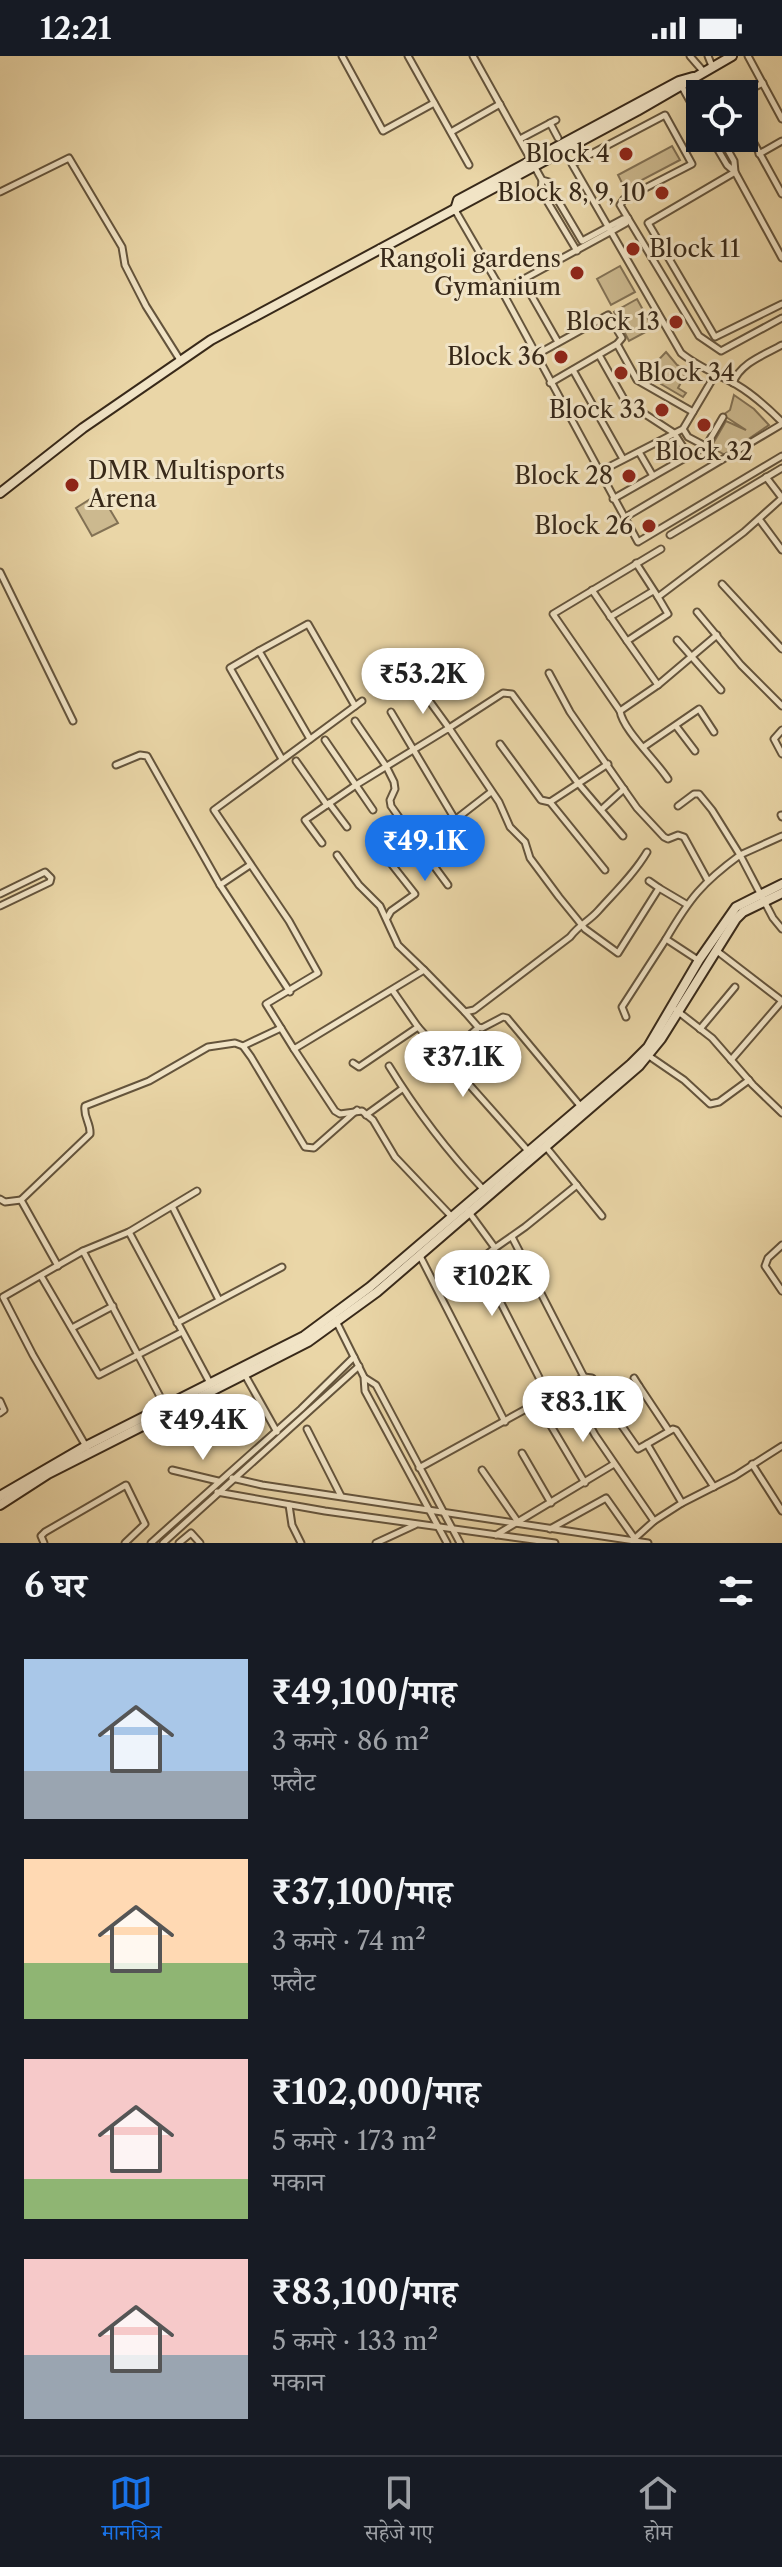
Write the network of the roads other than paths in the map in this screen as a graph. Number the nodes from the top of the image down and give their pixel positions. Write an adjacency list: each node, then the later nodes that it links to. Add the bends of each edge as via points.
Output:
1 (342, 56): 14 (street, via 383,131)
2 (473, 56): 15 (street)
3 (690, 56): 9 (street)
4 (708, 56): 8 (street)
5 (732, 56): 8 (street)
6 (748, 56): 12 (street)
7 (411, 57): 14 (street)
8 (712, 66): 9 (street)
9 (703, 71): 10 (street)
10 (688, 80)
11 (686, 81): 24 (street)
12 (763, 83): 13 (street); 16 (street)
13 (758, 86)
14 (434, 103): 17 (street)
15 (500, 104): 17 (street); 19 (street)
16 (782, 119)
17 (451, 132): 25 (street)
18 (558, 138): 19 (street, via 553,121)
19 (520, 139): 24 (street)
20 (782, 141): 23 (street)
21 (719, 152): 26 (street)
22 (729, 152): 26 (street)
23 (759, 154): 29 (street)
24 (533, 163): 27 (street); 30 (street)
25 (469, 165)
26 (735, 172): 34 (street); 37 (street, via 648,223 715,337)
27 (543, 185): 32 (street, via 582,241); 33 (street)
28 (0, 192): 44 (street, via 69,158)
29 (782, 194)
30 (455, 210): 36 (street); 44 (street)
31 (628, 218): 32 (street); 32 (street, via 621,202 692,164 665,115 572,164); 38 (street, via 707,344 721,351)
32 (608, 230): 33 (street); 46 (street, via 681,353)
33 (576, 249): 35 (street)
34 (782, 258)
35 (522, 279): 36 (street); 39 (street)
36 (502, 291): 42 (street)
37 (782, 304)
38 (782, 318)
39 (558, 342): 40 (street, via 608,315 622,338); 42 (street)
40 (617, 344): 43 (street); 49 (street, via 637,380)
41 (782, 345): 48 (street, via 746,365)
42 (536, 355): 47 (street)
43 (599, 355): 45 (street); 53 (street, via 625,401)
44 (180, 360): 63 (street)
45 (573, 370): 47 (street); 58 (street)
46 (715, 375): 48 (street); 49 (street)
47 (550, 383): 60 (street)
48 (733, 383): 51 (street)
49 (693, 412): 52 (street)
50 (723, 417): 54 (street)
51 (782, 423): 65 (street)
52 (683, 429): 53 (street); 54 (street)
53 (674, 433): 55 (street); 56 (street)
54 (705, 446): 56 (street)
55 (639, 452): 58 (street); 61 (street)
56 (689, 456): 61 (street)
57 (782, 456): 65 (street, via 638,542)
58 (624, 460): 60 (street)
59 (782, 468): 62 (street)
60 (599, 472): 64 (street)
61 (653, 476): 64 (street)
62 (766, 477): 66 (street, via 782,498); 67 (street)
63 (0, 493)
64 (613, 499): 65 (street)
65 (624, 518)
66 (759, 519): 69 (street); 75 (street)
67 (670, 535)
68 (661, 549): 70 (street)
69 (782, 550)
70 (636, 563): 73 (street); 74 (street)
71 (0, 572): 93 (street)
72 (722, 584): 81 (street)
73 (592, 590): 77 (street); 91 (street, via 553,614)
74 (653, 591): 75 (street); 77 (street)
75 (658, 597): 80 (street, via 668,614)
76 (697, 612): 78 (street)
77 (610, 617): 80 (street)
78 (717, 635): 83 (street); 90 (street)
79 (677, 640): 83 (street)
80 (627, 641): 85 (street)
81 (782, 649)
82 (259, 651): 89 (street, via 308,624); 99 (street); 106 (street, via 230,668)
83 (692, 658): 85 (street); 87 (street)
84 (549, 673): 108 (street)
85 (658, 685): 91 (street)
86 (420, 688): 96 (street)
87 (721, 690)
88 (362, 701): 89 (street)
89 (355, 706): 99 (street)
90 (782, 706)
91 (620, 711): 102 (street, via 622,722)
92 (391, 712): 103 (street)
93 (73, 721)
94 (355, 721): 110 (street)
95 (676, 726): 98 (street, via 699,709); 102 (street); 104 (street)
96 (449, 728): 103 (street); 112 (street, via 510,692); 115 (street)
97 (782, 730): 105 (street, via 774,739)
98 (714, 732)
99 (310, 739): 106 (street)
100 (325, 740): 113 (street)
101 (500, 744): 116 (street, via 541,800)
102 (645, 746): 111 (street)
103 (414, 749): 110 (street); 121 (street)
104 (695, 751)
105 (782, 754)
106 (282, 759): 132 (street, via 214,810)
107 (296, 761): 117 (street)
108 (608, 764): 112 (street); 114 (street)
109 (116, 765): 137 (street, via 147,756)
110 (386, 766): 113 (street); 127 (street, via 395,785 390,804)
111 (668, 779)
112 (578, 783): 116 (street); 119 (street)
113 (356, 785): 117 (street); 120 (street)
114 (624, 789): 119 (street); 134 (street, via 664,837 684,837)
115 (491, 792): 121 (street); 146 (street, via 530,858)
116 (550, 802): 133 (street)
117 (328, 804): 122 (street); 125 (street, via 305,820)
118 (678, 806): 131 (street, via 699,794)
119 (602, 809): 123 (street)
120 (373, 810)
121 (456, 821): 127 (street); 128 (street)
122 (347, 827)
123 (623, 836)
124 (782, 836): 131 (street)
125 (322, 843)
126 (378, 847): 145 (street, via 415,894)
127 (420, 847): 138 (street)
128 (477, 847)
129 (647, 852): 146 (street, via 595,915)
130 (337, 855): 145 (street)
131 (740, 855): 134 (street); 142 (street)
132 (250, 865): 137 (street); 154 (street, via 318,973)
133 (605, 870)
134 (707, 879): 143 (street)
135 (649, 881): 139 (street)
136 (782, 884): 142 (street)
137 (220, 885): 154 (street)
138 (448, 885)
139 (659, 888): 143 (street); 146 (street, via 618,953)
140 (782, 893): 142 (street)
141 (0, 894): 144 (street, via 45,872 51,878)
142 (762, 898): 147 (street); 149 (street, via 736,919); 150 (street, via 736,907)
143 (686, 904): 148 (street)
144 (0, 906)
145 (386, 919): 151 (street, via 398,945)
146 (580, 923): 157 (street, via 509,985)
147 (782, 929)
148 (666, 939): 150 (street); 158 (street, via 622,1007)
149 (716, 950): 155 (street); 156 (street)
150 (699, 960): 156 (street)
151 (424, 970): 153 (street); 157 (street)
152 (735, 987): 162 (street)
153 (393, 991): 159 (street); 164 (street)
154 (290, 992): 161 (street, via 266,1004)
155 (782, 1001): 167 (street)
156 (675, 1009): 162 (street); 166 (street); 173 (street, via 648,1047)
157 (465, 1012): 160 (street)
158 (626, 1017)
159 (418, 1027): 165 (street); 168 (street, via 359,1067)
160 (478, 1027): 165 (street); 173 (street, via 507,1018)
161 (281, 1028): 163 (street); 164 (street)
162 (700, 1029): 167 (street)
163 (243, 1046): 172 (street, via 305,1147 314,1148); 182 (street, via 208,1047 149,1081 85,1106 90,1134)
164 (294, 1049): 172 (street, via 335,1111)
165 (446, 1056): 177 (street)
166 (649, 1056): 170 (street, via 710,1104); 173 (street)
167 (731, 1060): 170 (street)
168 (353, 1063)
169 (389, 1066): 171 (street)
170 (749, 1080): 174 (street)
171 (402, 1089): 175 (street); 179 (street)
172 (357, 1110): 175 (street)
173 (585, 1110): 176 (street); 177 (street)
174 (782, 1113)
175 (366, 1115): 186 (street, via 395,1157)
176 (546, 1147): 178 (street); 184 (street)
177 (529, 1152): 179 (street)
178 (577, 1185): 185 (street); 188 (street)
179 (484, 1190): 184 (street)
180 (197, 1191): 183 (street)
181 (0, 1199): 182 (street)
182 (21, 1200): 193 (street)
183 (173, 1208): 187 (street); 198 (street)
184 (468, 1210): 186 (street); 190 (street); 192 (street)
185 (602, 1216)
186 (452, 1218): 200 (street)
187 (129, 1232): 191 (street); 201 (street)
188 (512, 1237): 190 (street); 209 (street)
189 (782, 1245): 196 (street, via 765,1266)
190 (495, 1248): 213 (street, via 482,1258 482,1266)
191 (83, 1251): 193 (street); 199 (street)
192 (420, 1256): 200 (street); 221 (street)
193 (58, 1266): 195 (street)
194 (282, 1267): 198 (street)
195 (41, 1276): 197 (street); 202 (street)
196 (782, 1291)
197 (2, 1298): 227 (street)
198 (219, 1300): 201 (street)
199 (113, 1306): 202 (street); 204 (street)
200 (335, 1319): 205 (street); 207 (street, via 308,1342); 212 (street)
201 (177, 1323): 203 (street)
202 (72, 1328): 204 (street, via 99,1375)
203 (182, 1332): 204 (street); 212 (street)
204 (137, 1354): 217 (street)
205 (354, 1357): 206 (street); 224 (street)
206 (359, 1366): 208 (street); 224 (street)
207 (244, 1374): 212 (street); 224 (street)
208 (364, 1377): 233 (street, via 376,1385); 247 (street, via 365,1391)
209 (584, 1377): 213 (street); 216 (street, via 597,1383)
210 (634, 1378): 211 (street)
211 (639, 1386): 216 (street); 223 (street)
212 (212, 1387): 217 (street); 220 (street)
213 (549, 1397): 215 (street)
214 (0, 1401): 219 (street)
215 (538, 1404): 221 (street); 238 (street)
216 (609, 1404): 228 (street)
217 (164, 1405): 220 (street); 227 (street)
218 (580, 1408): 231 (street)
219 (0, 1413)
220 (169, 1414): 227 (street)
221 (505, 1423): 233 (street)
222 (307, 1429): 242 (street)
223 (669, 1431): 225 (street); 239 (street, via 676,1430)
224 (277, 1434): 236 (street); 237 (street)
225 (647, 1444): 228 (street); 244 (street)
226 (782, 1446): 232 (street)
227 (88, 1449): 241 (street); 245 (street)
228 (638, 1449): 230 (street)
229 (522, 1453): 243 (street)
230 (629, 1455)
231 (614, 1464): 238 (street); 251 (street)
232 (752, 1464): 239 (street); 248 (street)
233 (419, 1468): 249 (street)
234 (172, 1470): 236 (street)
235 (482, 1470): 253 (street)
236 (219, 1481): 237 (street); 250 (street)
237 (230, 1481): 240 (street); 242 (street)
238 (585, 1483): 243 (street)
239 (714, 1487): 244 (street)
240 (217, 1492): 246 (street); 252 (street)
241 (0, 1496)
242 (341, 1496): 247 (street)
243 (551, 1503): 253 (street)
244 (682, 1503): 251 (street)
245 (0, 1505)
246 (289, 1505): 254 (street); 269 (street)
247 (430, 1511): 249 (street); 255 (street)
248 (782, 1511)
249 (444, 1513): 253 (street); 257 (street)
250 (180, 1517): 252 (street); 265 (street)
251 (654, 1521): 261 (street)
252 (185, 1522): 266 (street)
253 (516, 1523): 256 (street); 259 (street)
254 (415, 1524): 255 (street); 270 (street)
255 (439, 1527): 257 (street); 271 (street)
256 (533, 1527): 258 (street); 262 (street)
257 (452, 1528): 259 (street); 272 (street)
258 (550, 1529): 261 (street); 261 (street, via 606,1498)
259 (496, 1535): 260 (street)
260 (510, 1540): 262 (street)
261 (632, 1541): 274 (street)
262 (538, 1542): 273 (street)
263 (44, 1543): 264 (street, via 45,1532 126,1485 145,1524)
264 (125, 1543)
265 (151, 1543)
266 (163, 1543)
267 (179, 1543): 268 (street, via 191,1533)
268 (200, 1543)
269 (301, 1543)
270 (376, 1543)
271 (447, 1543)
272 (460, 1543)
273 (555, 1543)
274 (648, 1543)

